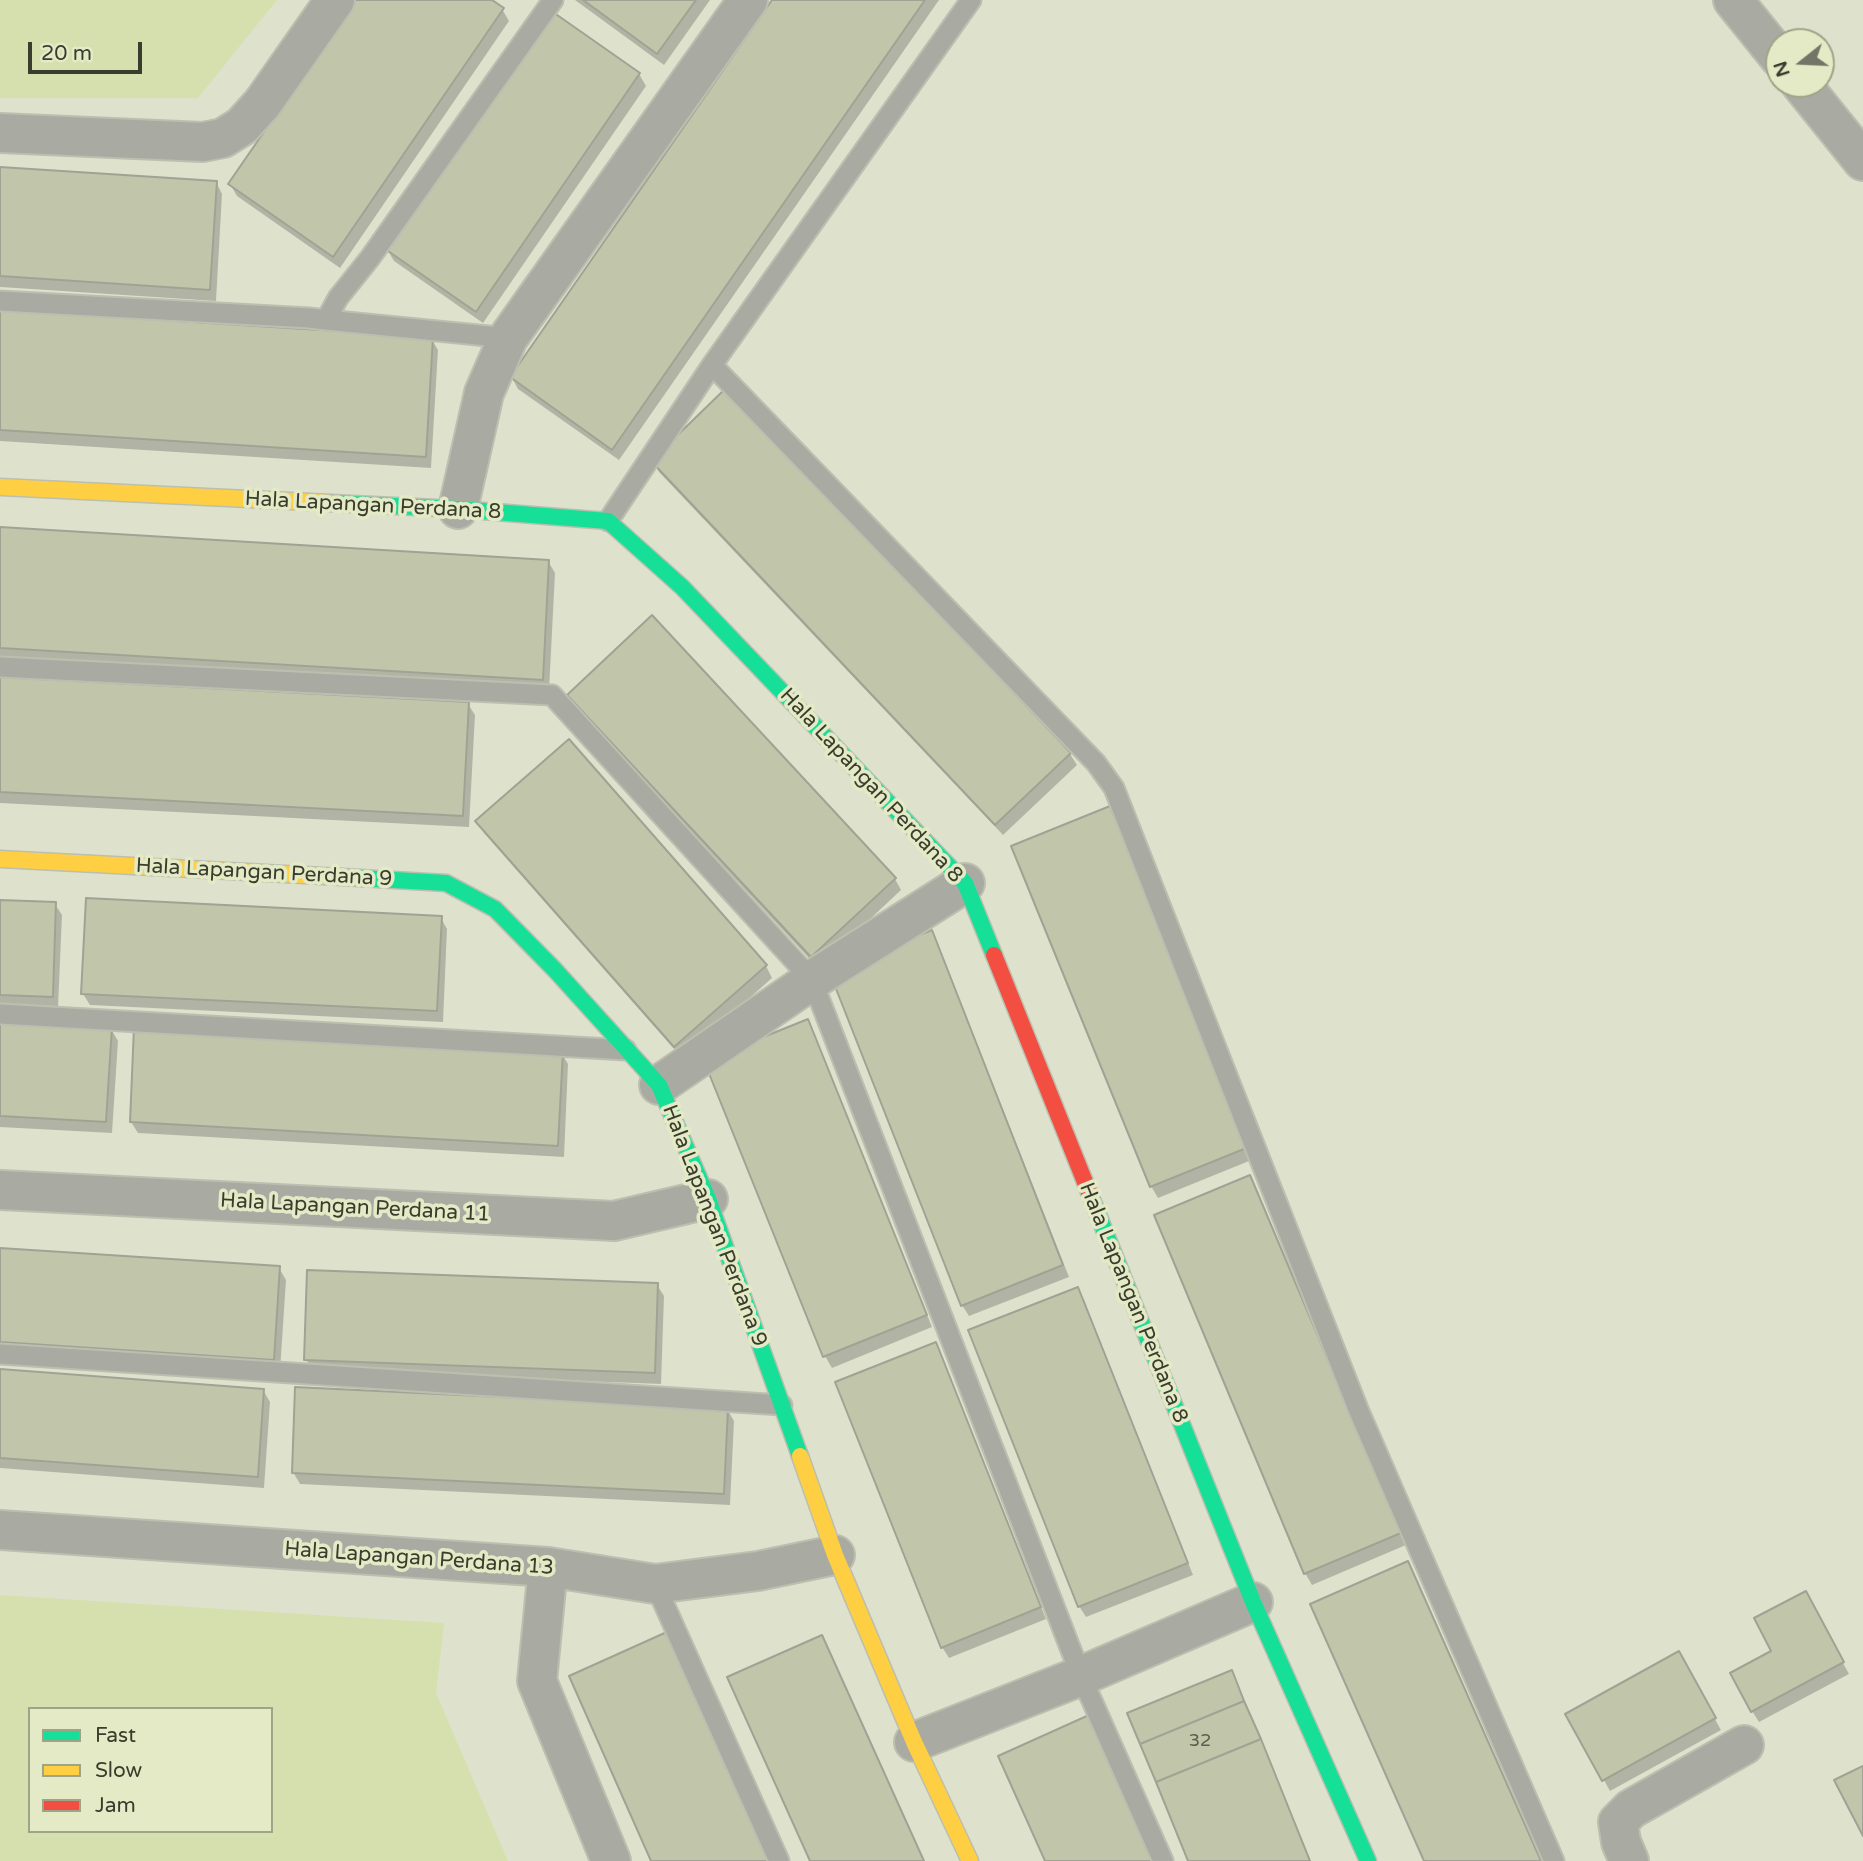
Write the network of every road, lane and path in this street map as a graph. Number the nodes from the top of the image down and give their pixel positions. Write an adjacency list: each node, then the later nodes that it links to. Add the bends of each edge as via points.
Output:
1 (335, 0): 8 (street, via 262,104 223,138 204,142)
2 (553, 0): 11 (lane)
3 (748, 0): 12 (street)
4 (971, 0): 13 (lane)
5 (1733, 0): 6 (street)
6 (1765, 40)
7 (1812, 98): 9 (street)
8 (0, 134)
9 (1863, 161)
10 (0, 301): 11 (lane)
11 (326, 320): 12 (lane)
12 (508, 338): 15 (street, via 484,393)
13 (712, 365): 16 (lane); 41 (lane, via 1096,763 1114,788 1358,1409)
14 (0, 487): 15 (street, Hala Lapangan Perdana 8)
15 (458, 509): 16 (street, Hala Lapangan Perdana 8)
16 (608, 521): 19 (street, Hala Lapangan Perdana 8, via 682,587)
17 (0, 667): 20 (lane, via 552,695)
18 (0, 859): 22 (street, Hala Lapangan Perdana 9, via 446,883 495,909)
19 (965, 883): 20 (street); 32 (street, Hala Lapangan Perdana 8)
20 (812, 980): 23 (street); 33 (lane)
21 (0, 1014): 22 (lane)
22 (627, 1050): 23 (street, Hala Lapangan Perdana 9)
23 (659, 1085): 25 (street, Hala Lapangan Perdana 9)
24 (0, 1190): 25 (street, Hala Lapangan Perdana 11, via 614,1221)
25 (708, 1199): 27 (street, Hala Lapangan Perdana 9)
26 (0, 1354): 27 (lane)
27 (782, 1405): 29 (street, Hala Lapangan Perdana 9)
28 (0, 1530): 30 (street, Hala Lapangan Perdana 13)
29 (835, 1555): 31 (street, Hala Lapangan Perdana 13); 34 (street, Hala Lapangan Perdana 9)
30 (548, 1567): 31 (street, Hala Lapangan Perdana 13); 36 (street, via 537,1681)
31 (656, 1584): 37 (lane)
32 (1253, 1602): 33 (street); 40 (street, Hala Lapangan Perdana 8)
33 (1081, 1675): 34 (street); 39 (lane)
34 (914, 1742): 38 (street, Hala Lapangan Perdana 9)
35 (1744, 1745): 42 (street, via 1630,1809 1618,1822)
36 (611, 1861)
37 (779, 1861)
38 (970, 1861)
39 (1163, 1861)
40 (1368, 1861)
41 (1554, 1861)
42 (1629, 1861)

